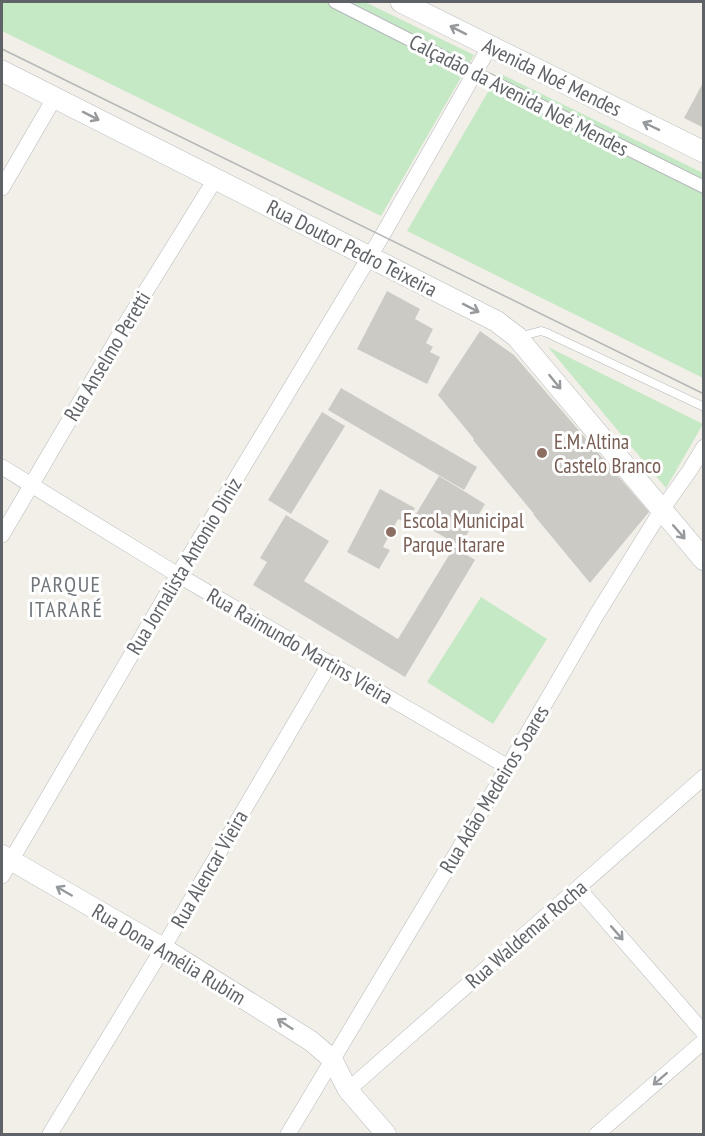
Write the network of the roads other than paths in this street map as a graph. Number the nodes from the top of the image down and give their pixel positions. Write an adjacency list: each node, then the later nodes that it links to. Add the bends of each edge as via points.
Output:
1 (335, 2): 5 (street, Calçadão da Avenida Noé Mendes)
2 (401, 2): 3 (main road, Avenida Noé Mendes, one-way to 2)
3 (490, 46): 5 (street, Rua Jornalista Antonio Diniz); 7 (main road, Avenida Noé Mendes, one-way to 3)
4 (2, 70): 6 (main road, Rua Doutor Pedro Teixeira)
5 (475, 73): 9 (street, Calçadão da Avenida Noé Mendes); 11 (street, Rua Jornalista Antonio Diniz)
6 (55, 97): 8 (main road, Rua Doutor Pedro Teixeira, one-way to 8); 10 (street)
7 (704, 152)
8 (216, 178): 11 (main road, Rua Doutor Pedro Teixeira); 16 (street, Rua Anselmo Peretti)
9 (704, 187)
10 (2, 188)
11 (369, 256): 12 (main road, Rua Doutor Pedro Teixeira, one-way to 12, via 496,321); 20 (street, Rua Jornalista Antonio Diniz)
12 (517, 337): 13 (lane, via 547,333); 17 (main road, Rua Doutor Pedro Teixeira, one-way to 17)
13 (704, 407)
14 (704, 447): 17 (street, Rua Adão Medeiros Soares)
15 (2, 467): 16 (street, Rua Raimundo Martins Vieira)
16 (32, 485): 18 (street, Rua Anselmo Peretti); 20 (street, Rua Raimundo Martins Vieira)
17 (661, 511): 19 (main road, Rua Doutor Pedro Teixeira, one-way to 19); 22 (street, Rua Adão Medeiros Soares)
18 (2, 535)
19 (704, 560)
20 (178, 575): 21 (street, Rua Raimundo Martins Vieira); 24 (street, Rua Jornalista Antonio Diniz)
21 (330, 663): 22 (street, Rua Raimundo Martins Vieira); 26 (street, Rua Alencar Vieira)
22 (508, 767): 29 (street, Rua Adão Medeiros Soares)
23 (704, 777): 25 (street, Rua Waldemar Rocha)
24 (5, 864): 26 (street, Rua Dona Amélia Rubim, one-way to 24)
25 (578, 888): 27 (street, one-way to 27); 30 (street, Rua Waldemar Rocha)
26 (163, 948): 29 (street, Rua Dona Amélia Rubim, one-way to 26, via 311,1041); 31 (street, Rua Alencar Vieira)
27 (704, 1034)
28 (704, 1041): 34 (street, one-way to 34)
29 (332, 1059): 30 (street); 32 (street, Rua Adão Medeiros Soares)
30 (348, 1090): 33 (street)
31 (50, 1134)
32 (288, 1134)
33 (386, 1134)
34 (597, 1134)

